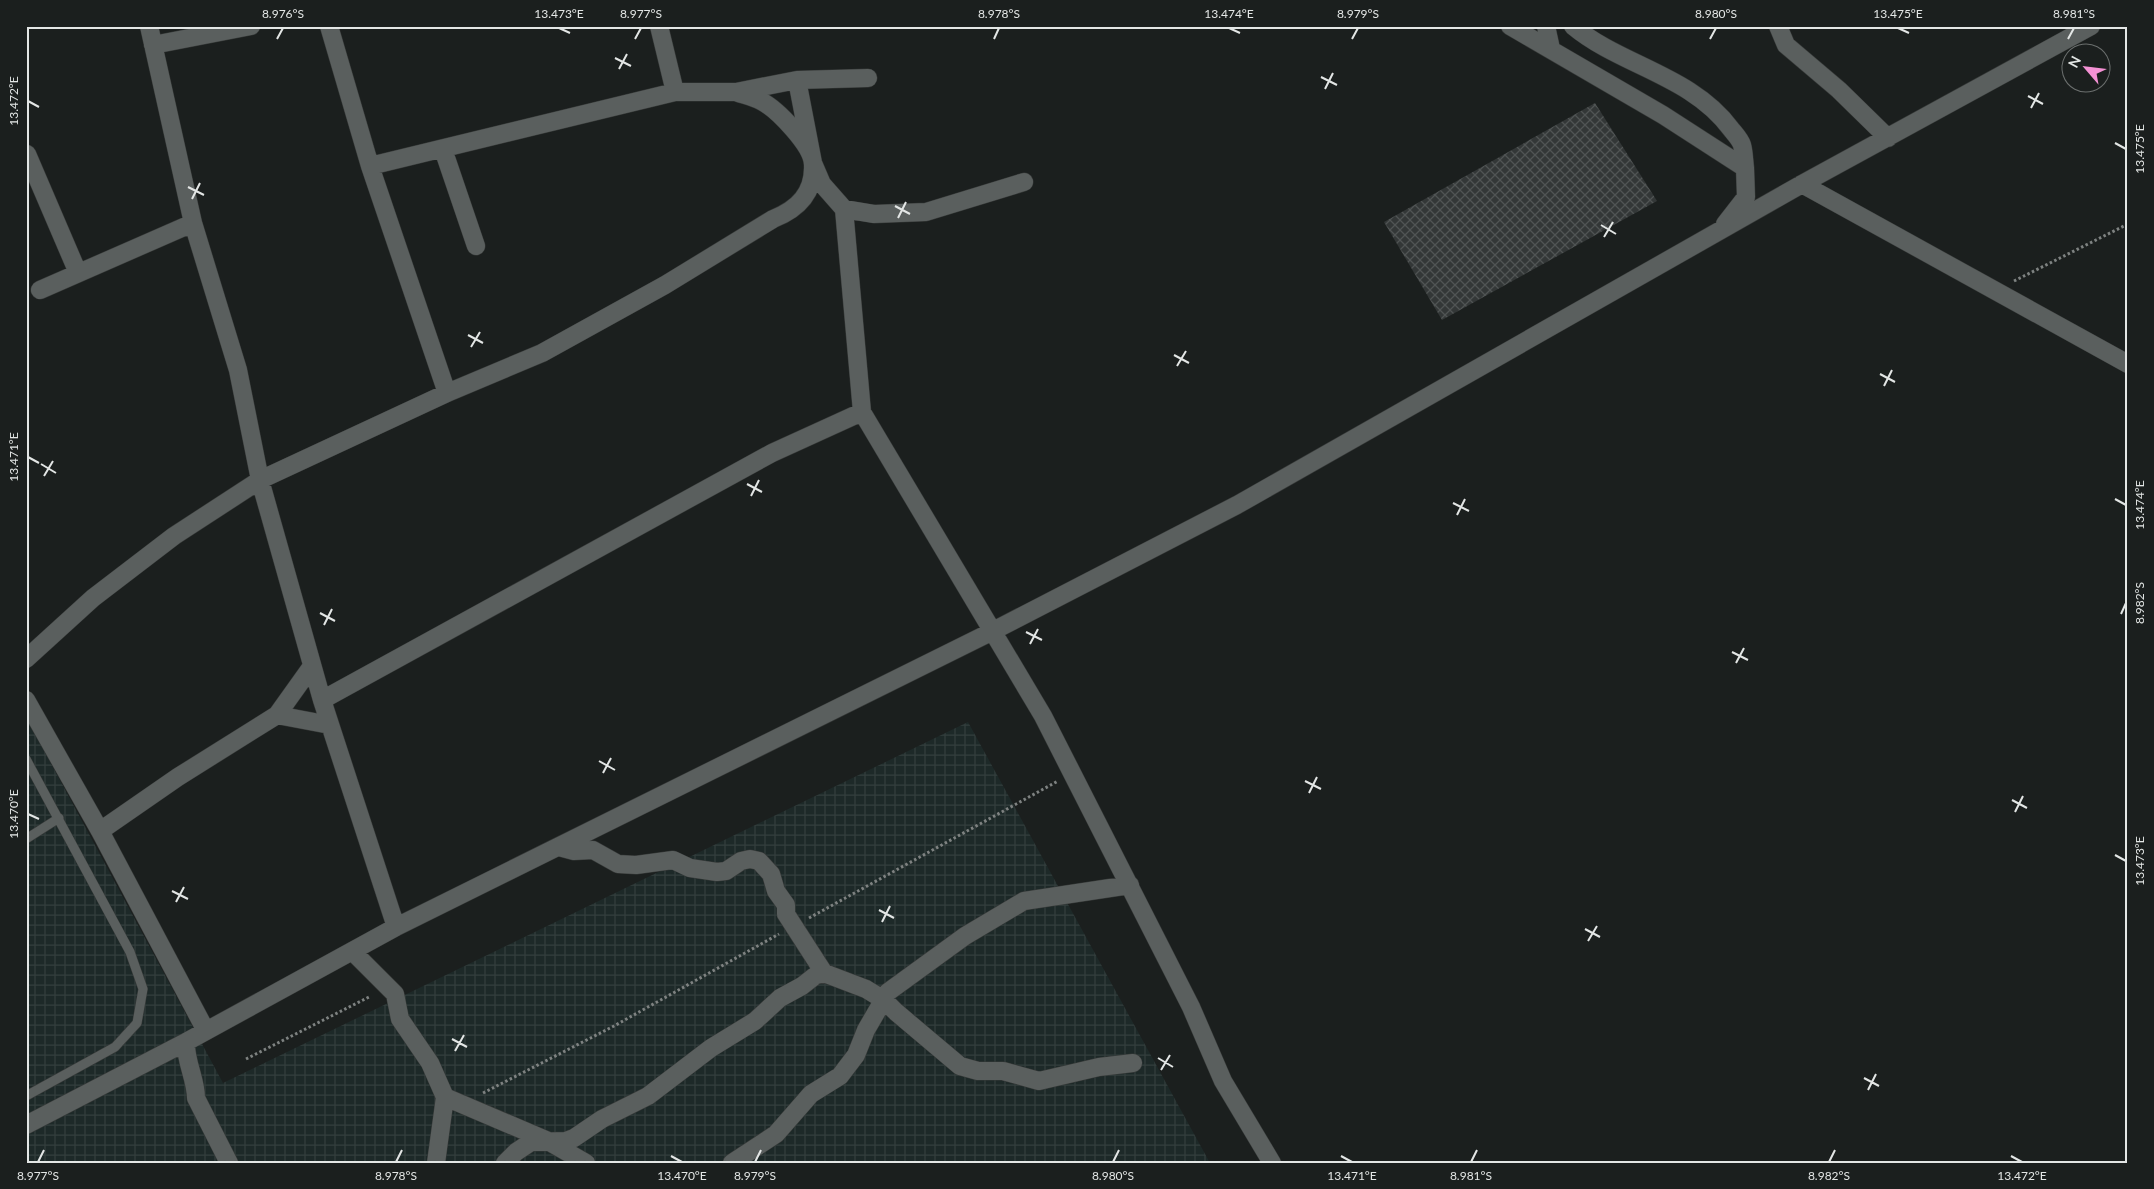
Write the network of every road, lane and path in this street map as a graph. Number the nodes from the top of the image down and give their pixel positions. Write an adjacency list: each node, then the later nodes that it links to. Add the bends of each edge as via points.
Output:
1 (149, 26): 10 (street)
2 (251, 26): 10 (street)
3 (328, 26): 20 (street)
4 (659, 26): 14 (street)
5 (1510, 26): 11 (street)
6 (1546, 26): 11 (street)
7 (1573, 26): 21 (street, via 1585,36 1688,90 1721,115 1742,143)
8 (1778, 26): 16 (street, via 1786,45)
9 (2091, 26): 16 (street)
10 (152, 45): 25 (street)
11 (1551, 49): 21 (street, via 1687,129)
12 (868, 78): 13 (street)
13 (797, 80): 15 (street); 19 (street)
14 (675, 92): 15 (street); 17 (street)
15 (736, 92): 19 (street, via 761,101 783,117 800,137)
16 (1888, 138): 23 (street)
17 (443, 149): 20 (street); 28 (street)
18 (27, 154): 29 (street)
19 (814, 163): 24 (street, via 822,184); 33 (street, via 804,198 791,212 542,353)
20 (370, 166): 33 (street)
21 (1745, 168): 27 (street, via 1746,197)
22 (1024, 182): 24 (street, via 926,212 874,214)
23 (1802, 184): 27 (street); 31 (street)
24 (844, 209): 34 (street)
25 (193, 223): 29 (street); 35 (street, via 238,370)
26 (2128, 224): 31 (path)
27 (1718, 232): 36 (street, via 1237,505)
28 (476, 246)
29 (78, 273): 30 (street)
30 (40, 290)
31 (1997, 290): 32 (street)
32 (2128, 364)
33 (447, 393): 35 (street)
34 (862, 412): 36 (street); 40 (street, via 772,453)
35 (260, 480): 37 (street, via 174,536 93,598); 38 (street)
36 (991, 632): 44 (street, via 1043,716); 48 (street)
37 (26, 659)
38 (312, 666): 40 (street); 41 (street)
39 (26, 700): 46 (street)
40 (322, 700): 42 (street)
41 (277, 716): 42 (street); 46 (street, via 178,777)
42 (330, 725): 51 (street)
43 (26, 759): 45 (lane)
44 (1072, 773): 49 (street); 50 (path)
45 (59, 818): 47 (lane); 61 (lane, via 130,952 143,989 138,1023 116,1046)
46 (100, 831): 57 (street)
47 (26, 839)
48 (559, 847): 51 (street); 54 (street, via 574,851 593,850 618,864 673,860 690,868 717,872 726,871 741,861 759,861 771,874 776,891 786,905 786,914)
49 (1130, 885): 56 (street, via 1024,901 965,936 901,981); 71 (street, via 1191,1006 1223,1081)
50 (804, 921)
51 (396, 927): 53 (street)
52 (787, 930): 63 (path, via 614,1026)
53 (354, 950): 55 (street); 57 (street)
54 (824, 973): 56 (street, via 866,989); 65 (street, via 780,998 755,1021 711,1048 648,1096 602,1119 574,1138)
55 (390, 987): 59 (path); 62 (street, via 405,1028 430,1063)
56 (884, 1000): 60 (street, via 960,1066 978,1071 1003,1070 1039,1081); 70 (street, via 846,1070 810,1094 776,1134)
57 (206, 1031): 58 (street)
58 (186, 1042): 64 (street); 66 (street, via 196,1098)
59 (246, 1059)
60 (1133, 1063)
61 (26, 1096)
62 (446, 1097): 63 (street); 67 (street)
63 (463, 1104): 65 (street)
64 (26, 1125)
65 (546, 1140): 68 (street, via 531,1142); 69 (street)
66 (229, 1163)
67 (436, 1163)
68 (505, 1163)
69 (586, 1163)
70 (732, 1163)
71 (1272, 1163)

